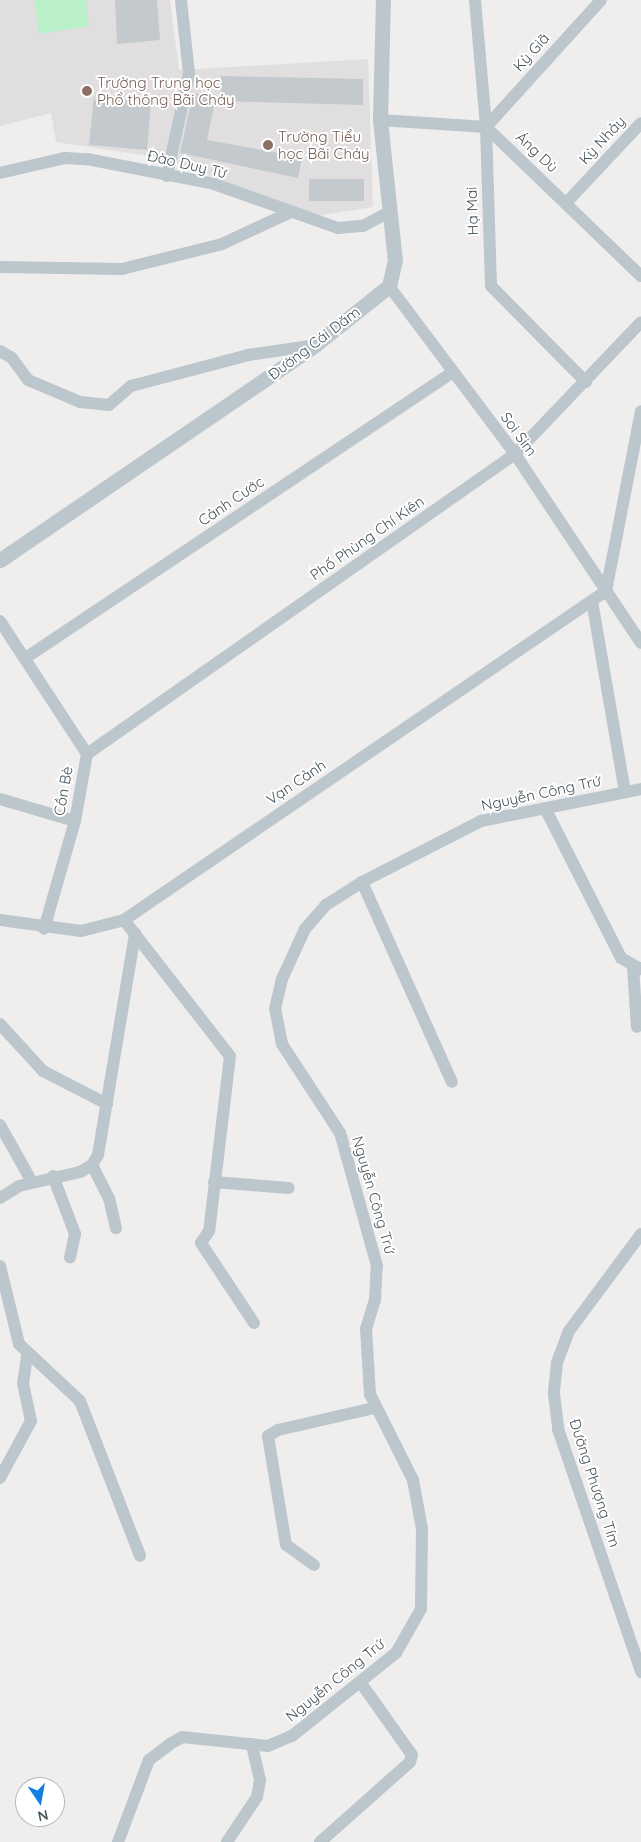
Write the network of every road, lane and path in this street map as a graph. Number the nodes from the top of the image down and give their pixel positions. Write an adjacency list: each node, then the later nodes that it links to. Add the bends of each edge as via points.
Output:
1 (181, 0): 9 (street, via 189,73)
2 (383, 0): 5 (street)
3 (475, 0): 7 (street, Hạ Mai)
4 (600, 0): 7 (street, Kỳ Giã)
5 (380, 120): 7 (street); 12 (street)
6 (641, 123): 10 (street, Kỳ Nhảy)
7 (486, 127): 10 (street, Áng Dù); 20 (street, Hạ Mai, via 491,286)
8 (0, 173): 9 (street, Đào Duy Từ, via 65,158)
9 (167, 176): 11 (street, Đào Duy Từ, via 211,183)
10 (567, 202): 14 (street, Áng Dù)
11 (291, 212): 12 (street, Đào Duy Từ, via 338,228 363,226); 13 (street, via 222,244 122,269)
12 (389, 212): 15 (street, via 395,261)
13 (0, 267)
14 (641, 276)
15 (389, 286): 17 (street, Đường Cái Dăm); 19 (street, Soi Sim)
16 (641, 322): 20 (street, Phố Phùng Chí Kiên)
17 (315, 345): 18 (street, via 179,372 131,386 109,405 80,402 28,380 12,358); 23 (street, Đường Cái Dăm)
18 (0, 352)
19 (453, 372): 22 (street, Soi Sim); 28 (street, Cảnh Cước)
20 (586, 382): 22 (street, Phố Phùng Chí Kiên)
21 (641, 410): 24 (street)
22 (515, 454): 24 (street, Soi Sim); 29 (street, Phố Phùng Chí Kiên)
23 (0, 560)
24 (606, 592): 25 (street); 27 (street, Soi Sim)
25 (592, 601): 31 (street); 37 (street, Vạn Cảnh)
26 (0, 620): 28 (street, Cồn Bè)
27 (641, 643)
28 (27, 657): 29 (street, Cồn Bè)
29 (87, 754): 34 (street, Cồn Bè)
30 (641, 789): 31 (street, Nguyễn Công Trứ)
31 (625, 792): 33 (street, Nguyễn Công Trứ)
32 (0, 798): 34 (street)
33 (545, 808): 35 (street, Nguyễn Công Trứ, via 481,821); 40 (street, via 621,958)
34 (75, 821): 38 (street, Cồn Bè)
35 (362, 882): 43 (street); 58 (street, Nguyễn Công Trứ, via 326,905 305,929 282,979 275,1010 282,1044 340,1133 377,1266 375,1300 366,1329)
36 (0, 920): 38 (street, Vạn Cảnh)
37 (124, 920): 38 (street, Vạn Cảnh, via 102,929); 39 (street)
38 (44, 929)
39 (135, 933): 44 (street); 49 (street, via 230,1056)
40 (637, 968): 42 (street)
41 (0, 1024): 44 (street, via 43,1072)
42 (637, 1028)
43 (452, 1082)
44 (108, 1104): 46 (street)
45 (0, 1125): 48 (street)
46 (92, 1165): 47 (street); 52 (street, via 109,1198)
47 (53, 1176): 48 (street); 54 (street, via 75,1234)
48 (32, 1182): 51 (street)
49 (214, 1182): 50 (street); 56 (street, via 209,1231 202,1245)
50 (288, 1188)
51 (0, 1198)
52 (116, 1228)
53 (641, 1234): 62 (street, Đường Phượng Tím, via 569,1331 557,1363 554,1394 558,1429)
54 (70, 1257)
55 (0, 1266): 57 (street, via 19,1344)
56 (254, 1322)
57 (27, 1356): 59 (street, via 23,1384 31,1421); 60 (street, via 69,1387 80,1401)
58 (374, 1408): 61 (street, via 278,1430 268,1436 286,1545); 63 (street, Nguyễn Công Trứ, via 412,1480 425,1577 421,1609 410,1633 396,1653)
59 (0, 1478)
60 (140, 1556)
61 (314, 1565)
62 (641, 1672)
63 (361, 1683): 64 (street, Nguyễn Công Trứ, via 292,1736 268,1746); 67 (street, via 412,1755 410,1762)
64 (252, 1744): 65 (street, Nguyễn Công Trứ, via 182,1737 170,1744 149,1760); 66 (street, via 260,1780 257,1797)
65 (118, 1842)
66 (227, 1842)
67 (320, 1842)

